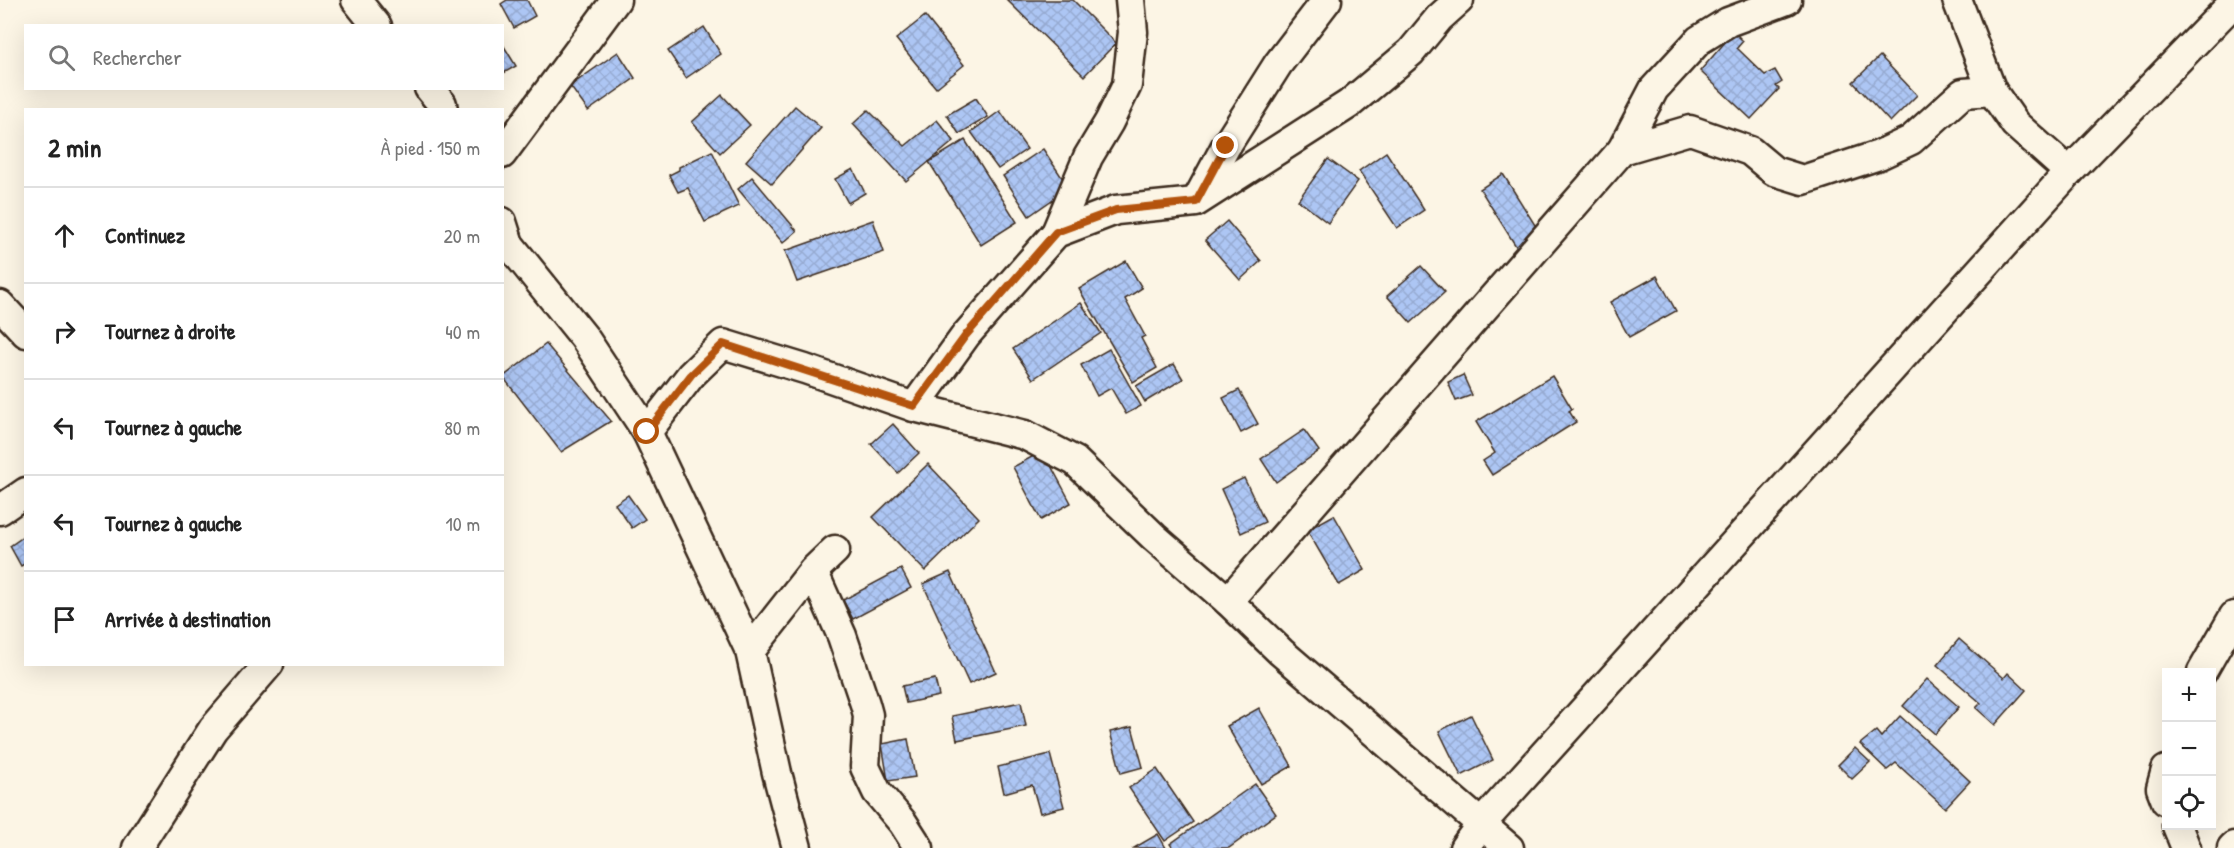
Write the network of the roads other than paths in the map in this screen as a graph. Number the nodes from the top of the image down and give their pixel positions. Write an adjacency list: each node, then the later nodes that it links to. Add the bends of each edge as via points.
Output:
1 (356, 0): 9 (street)
2 (616, 0): 14 (street)
3 (1130, 0): 17 (street, via 1133,32 1127,85 1088,157)
4 (1327, 0): 16 (street, via 1278,64)
5 (1459, 0): 16 (street, via 1411,52 1348,104)
6 (1787, 0): 13 (street, via 1728,22 1700,40 1654,89)
7 (1957, 0): 11 (street)
8 (2234, 2): 15 (street)
9 (375, 24)
10 (431, 90): 12 (street)
11 (1992, 91): 13 (street, via 1963,93 1911,140 1803,180 1774,171 1750,151 1690,130); 15 (street, via 2015,124)
12 (443, 108)
13 (1622, 150): 27 (street)
14 (504, 151)
15 (2069, 172): 32 (street)
16 (1196, 202): 17 (street, via 1116,210)
17 (1056, 232): 21 (street, via 966,335)
18 (505, 237): 22 (street, via 584,337)
19 (0, 305): 20 (street)
20 (24, 331)
21 (914, 406): 22 (street, via 723,344 691,375); 27 (street, via 1025,435 1075,461)
22 (647, 432): 29 (street)
23 (24, 493): 24 (street)
24 (0, 510)
25 (835, 550): 26 (street)
26 (813, 571): 29 (street); 36 (street, via 842,636 868,715 865,768 877,792)
27 (1228, 601): 32 (street, via 1281,652)
28 (2234, 616): 31 (street)
29 (750, 651): 35 (street)
30 (267, 666): 34 (street, via 213,729)
31 (2204, 668)
32 (1481, 824): 37 (street); 38 (street)
33 (2179, 830): 39 (street)
34 (137, 848)
35 (797, 848)
36 (919, 848)
37 (1464, 848)
38 (1509, 848)
39 (2186, 848)

